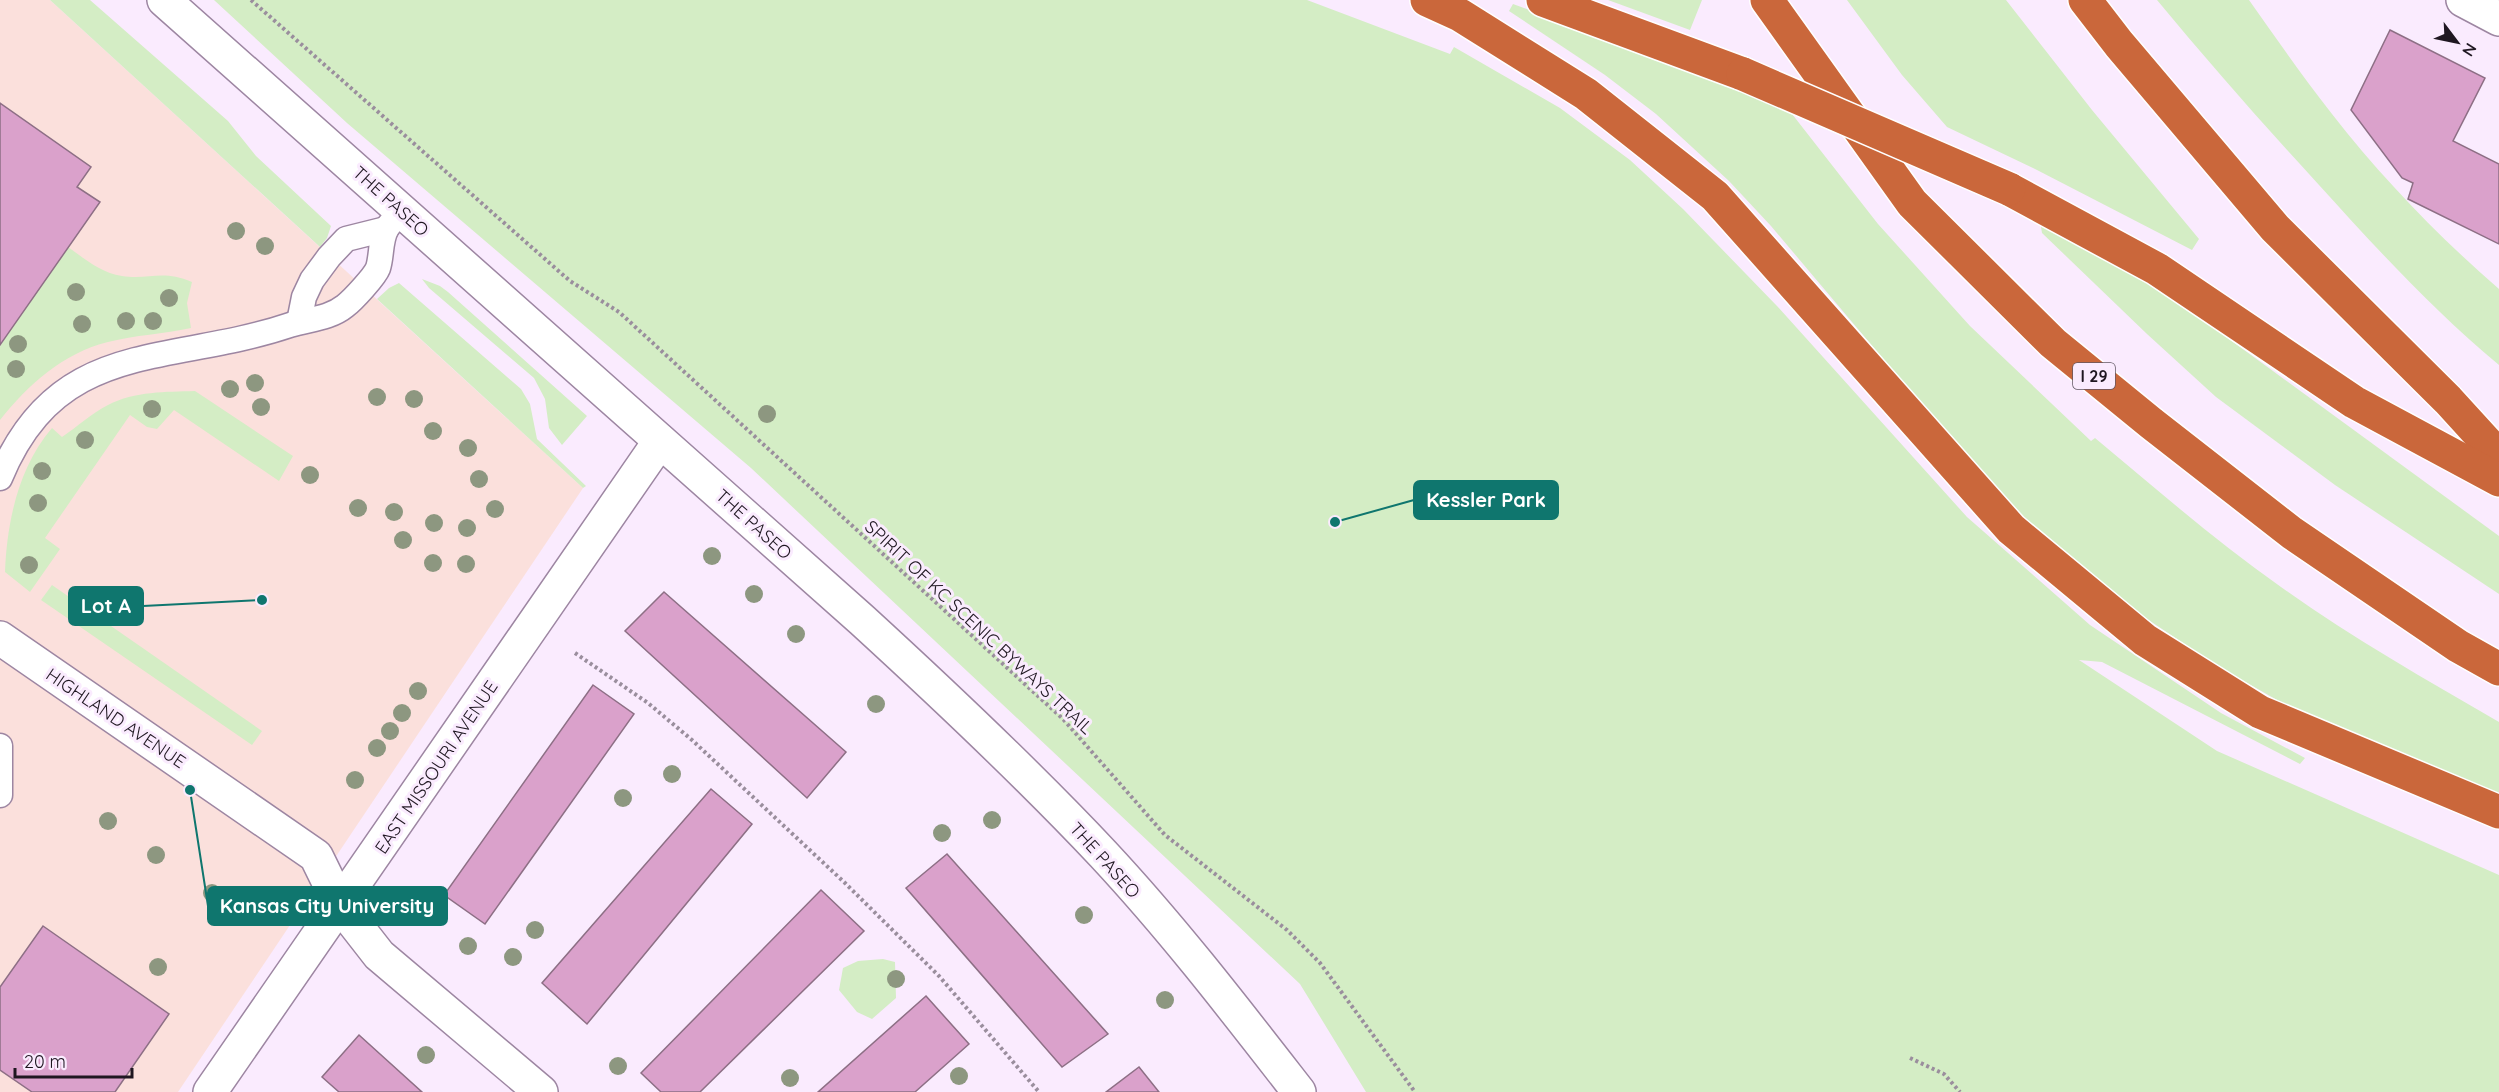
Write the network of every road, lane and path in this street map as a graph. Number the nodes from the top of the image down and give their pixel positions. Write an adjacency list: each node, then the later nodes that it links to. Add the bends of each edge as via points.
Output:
1 (164, 0): 9 (street, THE PASEO)
2 (251, 0): 27 (path, SPIRIT OF KC SCENIC BYWAYS TRAIL, via 570,281 619,312 1063,719 1165,835 1287,930 1320,963)
3 (1427, 0): 20 (highway, via 1460,15 1586,94 1715,196 2011,529 2145,640 2260,712)
4 (1543, 0): 14 (highway, bridge, via 1743,74 2009,189 2157,269 2354,402)
5 (1767, 0): 17 (highway, I 29, via 1912,203 2053,343 2292,533 2458,646)
6 (2085, 0): 12 (highway, via 2275,228)
7 (2463, 0): 8 (street)
8 (2499, 20)
9 (394, 220): 10 (lane, via 346,239 329,257 304,297); 10 (lane, via 377,270 345,306 327,316); 11 (street, THE PASEO)
10 (299, 322): 13 (lane, via 125,362 66,388 26,428)
11 (660, 441): 21 (street, EAST MISSOURI AVENUE); 26 (street, THE PASEO, via 862,620 1016,765 1104,855 1223,994)
12 (2499, 456)
13 (0, 478)
14 (2499, 480)
15 (0, 638): 21 (street, HIGHLAND AVENUE, via 316,856)
16 (575, 653): 25 (path, via 648,703 802,843 939,976)
17 (2499, 669)
18 (0, 746): 19 (lane)
19 (0, 795)
20 (2499, 812)
21 (340, 905): 23 (street, EAST MISSOURI AVENUE); 24 (street, HIGHLAND AVENUE, via 379,955)
22 (1910, 1058): 28 (path, via 1944,1074)
23 (210, 1092)
24 (541, 1092)
25 (1039, 1092)
26 (1299, 1092)
27 (1415, 1092)
28 (1960, 1092)

